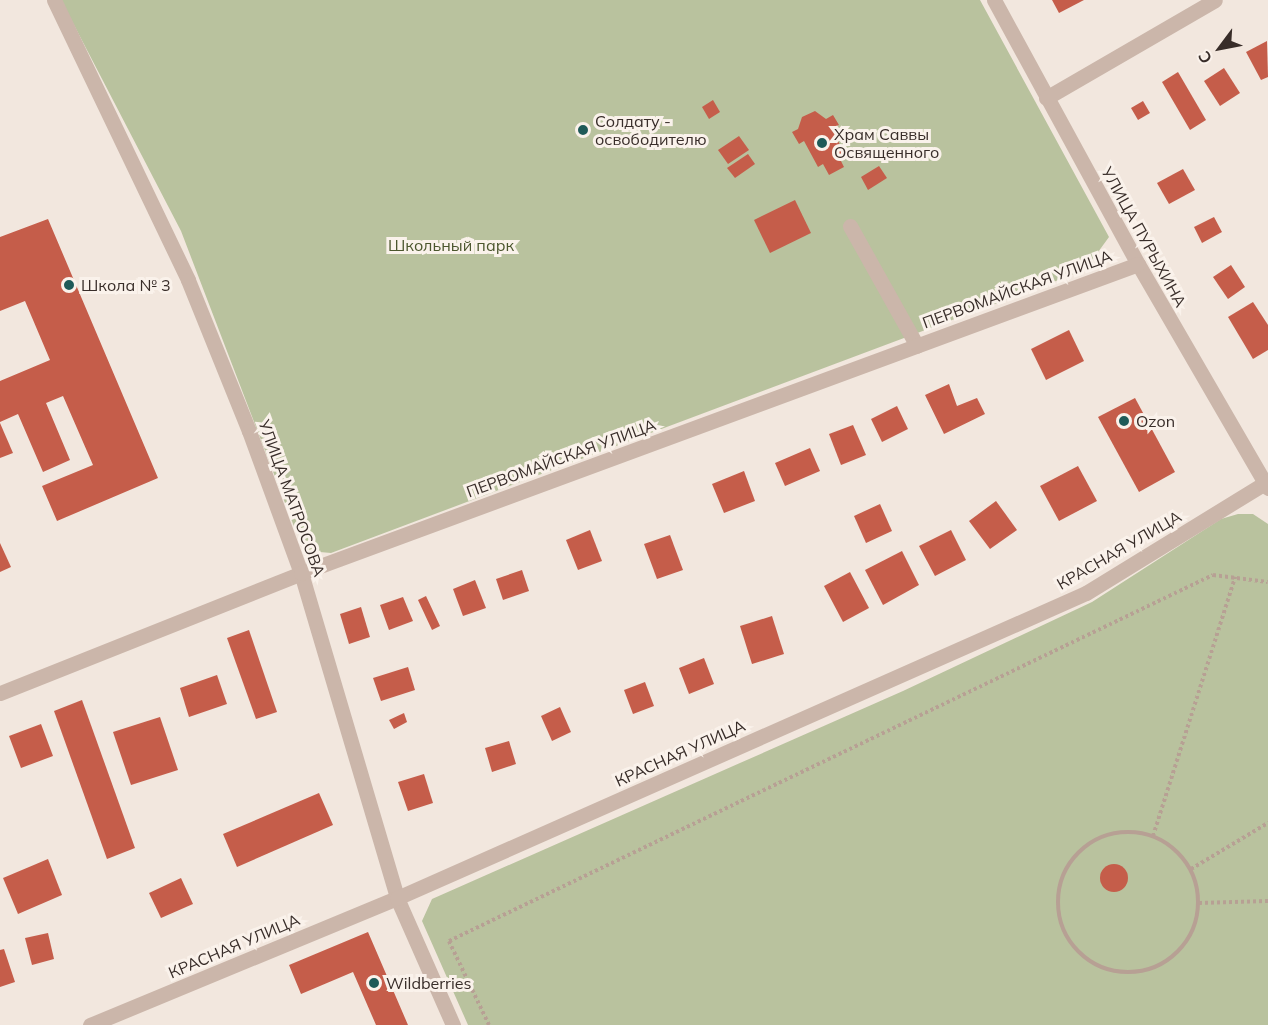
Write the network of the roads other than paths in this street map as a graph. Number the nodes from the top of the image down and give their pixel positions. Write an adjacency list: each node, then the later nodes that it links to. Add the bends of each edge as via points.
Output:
1 (54, 0): 9 (street, УЛИЦА МАТРОСОВА, via 188,280)
2 (994, 0): 4 (street, УЛИЦА ПУРЫХИНА)
3 (1215, 0): 4 (street)
4 (1046, 98): 6 (street, УЛИЦА ПУРЫХИНА)
5 (850, 226): 7 (street)
6 (1138, 264): 7 (street, ПЕРВОМАЙСКАЯ УЛИЦА); 8 (street, УЛИЦА ПУРЫХИНА)
7 (916, 346): 9 (street, ПЕРВОМАЙСКАЯ УЛИЦА)
8 (1266, 484): 11 (street, КРАСНАЯ УЛИЦА, via 1086,593)
9 (301, 573): 10 (street, ПЕРВОМАЙСКАЯ УЛИЦА); 11 (street, УЛИЦА МАТРОСОВА)
10 (0, 693)
11 (397, 898): 12 (street, КРАСНАЯ УЛИЦА); 13 (street, УЛИЦА МАТРОСОВА)
12 (90, 1025)
13 (453, 1025)

